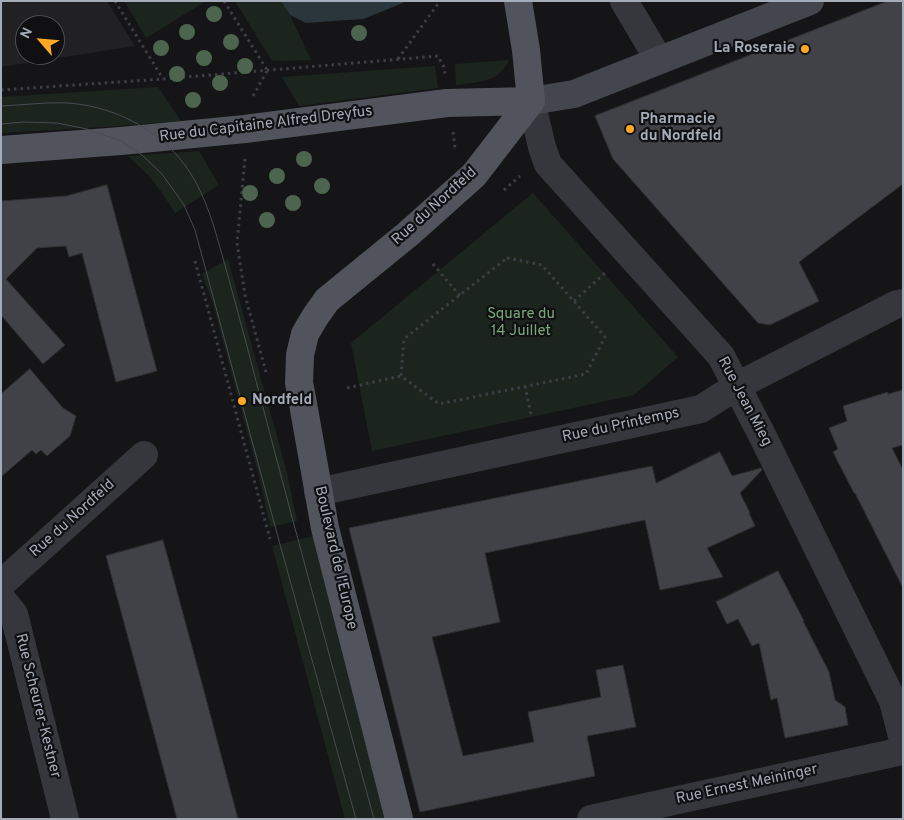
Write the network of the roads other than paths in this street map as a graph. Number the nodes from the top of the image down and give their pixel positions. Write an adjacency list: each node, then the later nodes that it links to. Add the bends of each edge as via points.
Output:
1 (518, 1): 5 (main road)
2 (624, 1): 4 (street)
3 (810, 1): 4 (main road)
4 (659, 60): 5 (main road, via 574,94)
5 (531, 101): 6 (main road, Rue du Capitaine Alfred Dreyfus, via 447,103 245,128); 7 (main road, Rue du Nordfeld, via 474,175); 9 (street, Rue Jean Mieg, via 548,164 721,356)
6 (1, 150)
7 (327, 300): 11 (main road, Boulevard de l'Europe, via 305,334 300,356 300,390)
8 (903, 303): 9 (street, Rue du Printemps)
9 (737, 386): 11 (street, Rue du Printemps, via 702,409); 14 (street, Rue Jean Mieg, via 893,701)
10 (144, 455): 12 (street, Rue du Nordfeld)
11 (318, 492): 17 (main road, Boulevard de l'Europe)
12 (1, 584)
13 (1, 598): 16 (street, Rue Scheurer-Kestner, via 14,614)
14 (903, 740)
15 (903, 751): 18 (street, Rue Ernest Meininger)
16 (65, 819)
17 (399, 819)
18 (590, 819)

